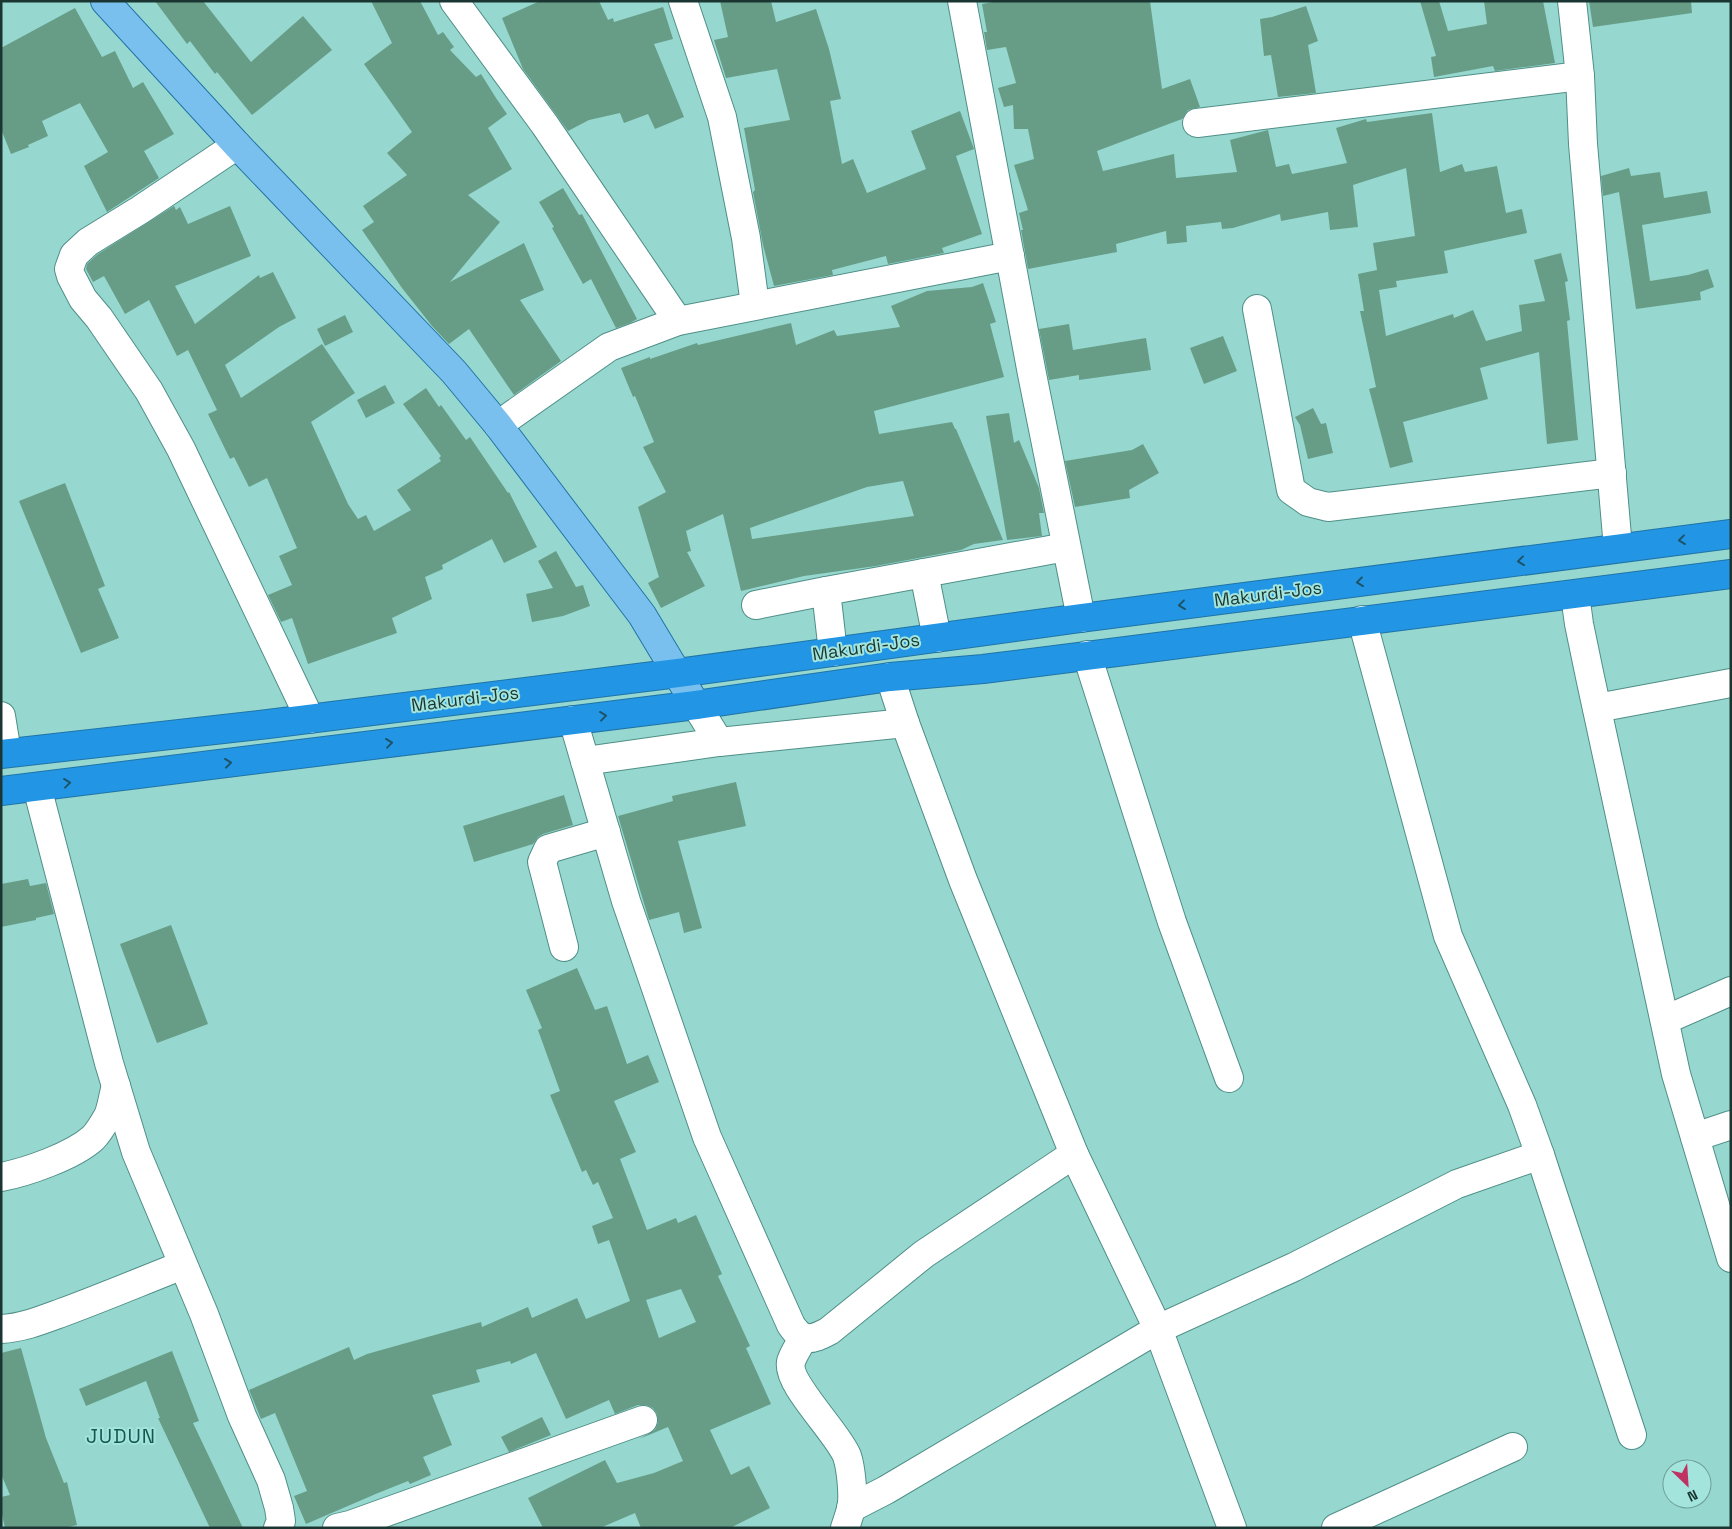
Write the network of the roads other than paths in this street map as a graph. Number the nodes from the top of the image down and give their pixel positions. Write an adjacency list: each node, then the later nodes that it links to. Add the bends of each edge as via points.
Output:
1 (105, 1): 8 (main road)
2 (454, 1): 12 (street, via 545,125)
3 (683, 1): 10 (street, via 722,116 746,238)
4 (962, 1): 9 (street)
5 (1572, 1): 6 (street)
6 (1580, 76): 7 (street); 14 (street, via 1582,144)
7 (1198, 124)
8 (237, 145): 13 (main road, via 454,372); 34 (street, via 88,242 74,255 69,268 83,299 149,391 180,449)
9 (1010, 256): 10 (street); 16 (street)
10 (755, 305): 12 (street)
11 (1257, 309): 14 (street, via 1291,490 1308,502 1328,506)
12 (678, 321): 13 (street, via 609,347)
13 (498, 425): 28 (main road, via 642,616)
14 (1612, 473): 17 (street)
15 (1731, 534): 17 (highway, Makurdi-Jos, one-way to 17)
16 (1066, 547): 18 (street); 23 (street)
17 (1618, 548): 23 (highway, Makurdi-Jos, one-way to 23)
18 (924, 573): 20 (street); 25 (street)
19 (1731, 574): 21 (highway, Makurdi-Jos)
20 (826, 591): 22 (street); 26 (street)
21 (1575, 595): 24 (highway, Makurdi-Jos); 32 (street)
22 (756, 605)
23 (1081, 618): 25 (highway, Makurdi-Jos)
24 (1362, 620): 27 (highway, Makurdi-Jos); 51 (street, via 1448,936 1496,1043)
25 (937, 638): 26 (highway, Makurdi-Jos)
26 (833, 652): 28 (highway, Makurdi-Jos)
27 (1087, 655): 29 (highway, Makurdi-Jos); 46 (street, via 1172,922)
28 (678, 673): 31 (main road); 34 (highway, Makurdi-Jos)
29 (890, 677): 31 (highway, Makurdi-Jos); 36 (street)
30 (1731, 683): 32 (street)
31 (696, 705): 35 (highway, Makurdi-Jos, one-way to 31); 37 (street)
32 (1597, 708): 45 (street)
33 (1, 716): 38 (street)
34 (310, 719): 38 (highway, Makurdi-Jos)
35 (573, 720): 39 (street); 40 (highway, Makurdi-Jos, one-way to 35)
36 (905, 723): 37 (street); 50 (street, via 963,880)
37 (719, 742): 39 (street)
38 (4, 753)
39 (585, 762): 42 (street)
40 (37, 787): 41 (highway, Makurdi-Jos); 47 (street)
41 (1, 791)
42 (606, 832): 43 (street, via 548,849 542,862); 57 (street, via 626,901 707,1137 791,1325)
43 (564, 947)
44 (1731, 991): 45 (street)
45 (1664, 1020): 49 (street, via 1676,1074)
46 (1229, 1078)
47 (116, 1086): 52 (street, via 109,1114 93,1138 61,1157); 54 (street, via 136,1152)
48 (1731, 1125): 49 (street)
49 (1696, 1137): 53 (street)
50 (1074, 1154): 56 (street); 57 (street, via 924,1254 829,1331 814,1338)
51 (1540, 1155): 56 (street, via 1457,1184 1294,1267); 59 (street)
52 (1, 1177)
53 (1731, 1258)
54 (183, 1265): 55 (street, via 32,1323); 62 (street, via 270,1480 279,1508 281,1521)
55 (1, 1329)
56 (1158, 1329): 61 (street, via 886,1490); 64 (street)
57 (803, 1338): 61 (street, via 790,1363 793,1375 847,1457 851,1482)
58 (643, 1420): 63 (street)
59 (1632, 1435)
60 (1513, 1447): 65 (street)
61 (848, 1518)
62 (278, 1528)
63 (337, 1528)
64 (1232, 1528)
65 (1336, 1528)

